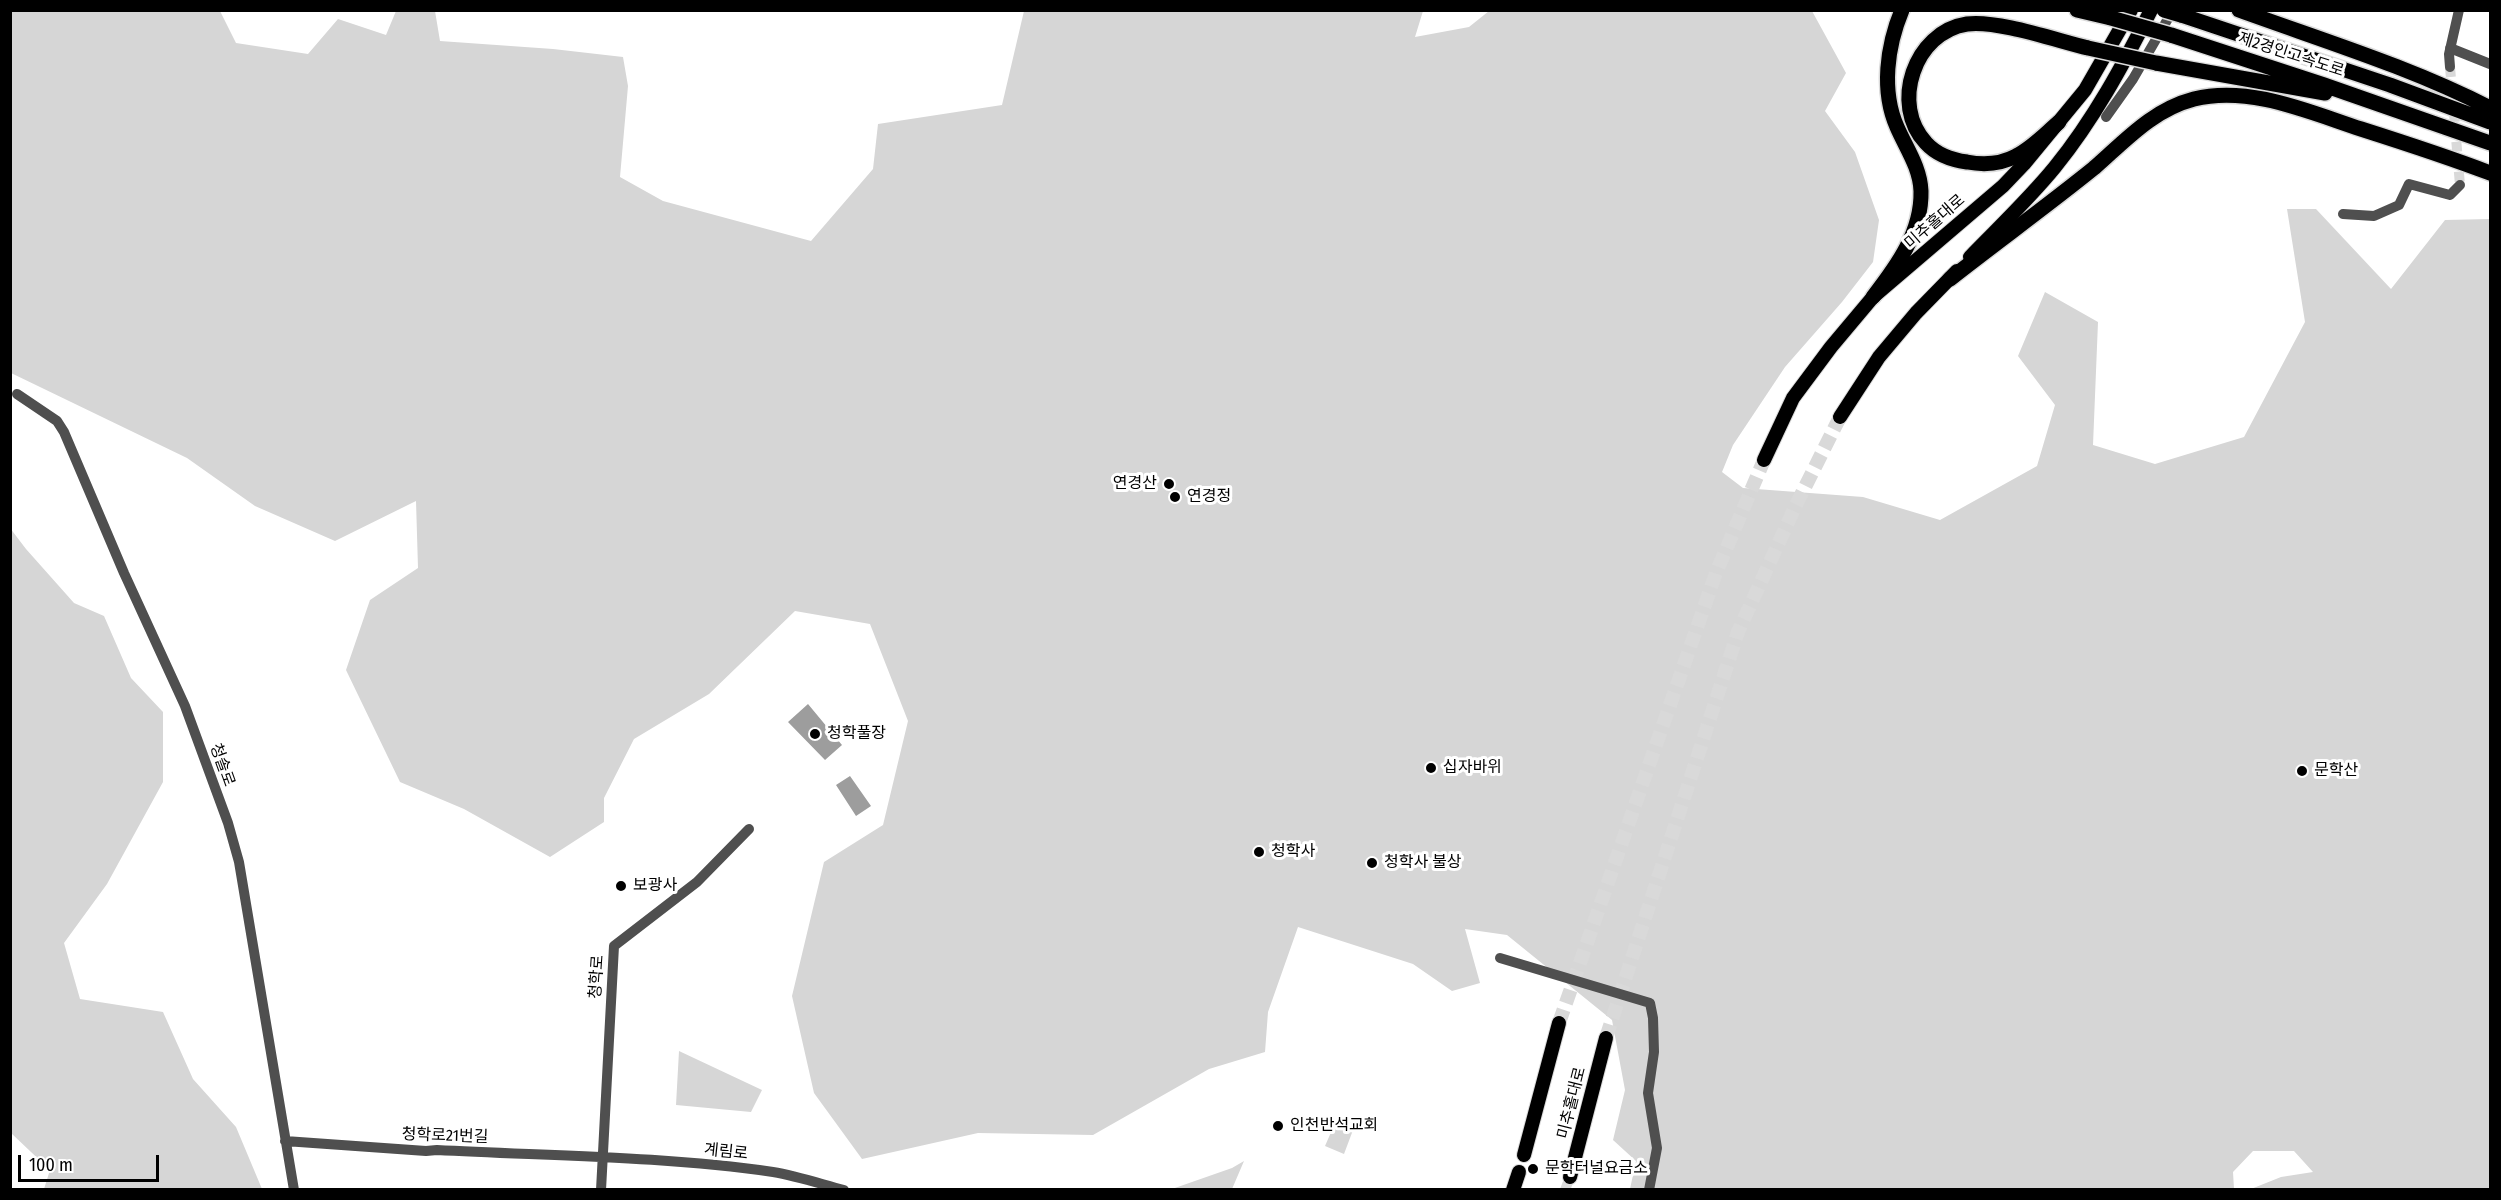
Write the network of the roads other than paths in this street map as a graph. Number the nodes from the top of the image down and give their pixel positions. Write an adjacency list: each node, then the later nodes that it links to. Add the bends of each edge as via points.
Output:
1 (1902, 10): 24 (highway, via 1892,45 1888,91 1893,117 1918,172 1920,206 1908,244)
2 (2077, 10): 14 (highway, 제2경인고속도로, bridge, via 2170,35)
3 (2131, 10): 17 (main road, 미추홀대로, via 2095,76)
4 (2151, 10): 23 (main road, via 2122,66 2055,168)
5 (2164, 10): 9 (highway, 제2경인고속도로, bridge)
6 (2239, 10): 10 (highway)
7 (2268, 10): 10 (highway)
8 (2458, 10): 11 (street)
9 (2177, 13): 16 (street); 18 (highway, 제2경인고속도로)
10 (2317, 38): 15 (highway, via 2423,76)
11 (2450, 48): 12 (street); 13 (street)
12 (2490, 64)
13 (2450, 67)
14 (2375, 102): 17 (highway, bridge, via 2156,63 2007,28 1967,24 1947,30 1931,42 1913,69 1910,98 1915,127 1930,147 1953,159 1981,164 2003,161 2023,152); 19 (highway, 제2경인고속도로)
15 (2490, 108)
16 (2106, 117)
17 (2059, 122): 24 (main road, 미추홀대로, via 2003,186)
18 (2490, 122)
19 (2490, 143)
20 (2490, 173): 23 (highway, via 2291,106 2234,96 2195,99 2140,126 2093,168)
21 (2460, 185): 22 (street, via 2450,195 2409,184 2399,205 2374,216)
22 (2343, 214)
23 (1950, 279): 26 (main road, via 1879,357)
24 (1873, 297): 27 (main road, 미추홀대로, via 1793,398)
25 (16, 394): 32 (street, 청솔로, via 57,421 64,432 185,706 228,823 239,862)
26 (1840, 417)
27 (1764, 460)
28 (749, 829): 34 (street, 청학로, via 697,882 614,946)
29 (1500, 958): 41 (street, via 1650,1003 1654,1052 1648,1093 1658,1148)
30 (1559, 1023): 33 (main road, 미추홀대로)
31 (1606, 1038): 36 (main road, 미추홀대로)
32 (285, 1141): 34 (street, 청학로21번길); 37 (street, 청솔로)
33 (1524, 1155)
34 (603, 1158): 38 (street, 청학로); 39 (street, 계림로, via 776,1173)
35 (1519, 1172): 40 (main road)
36 (1570, 1177)
37 (294, 1190)
38 (601, 1190)
39 (844, 1190)
40 (1514, 1190)
41 (1650, 1190)

